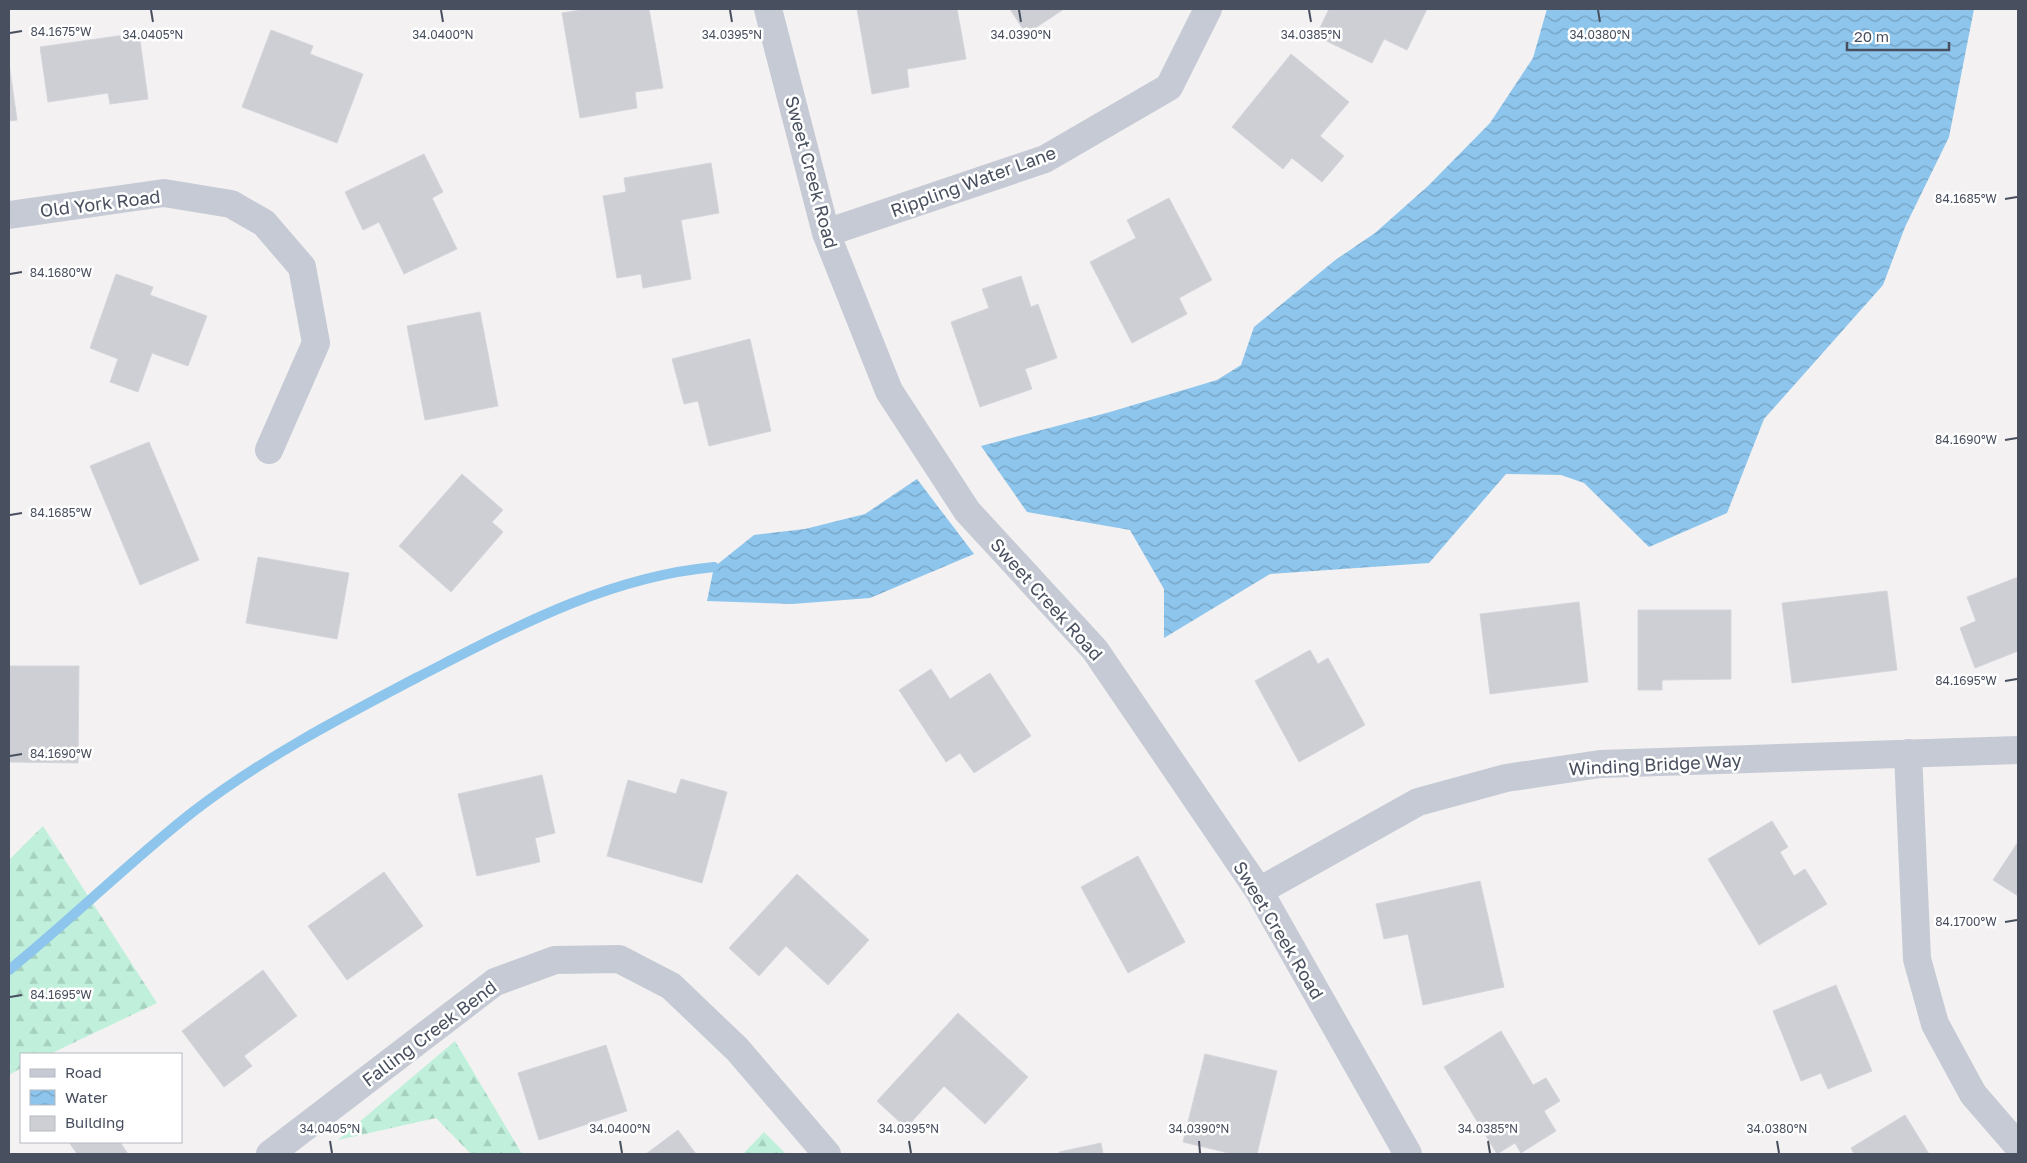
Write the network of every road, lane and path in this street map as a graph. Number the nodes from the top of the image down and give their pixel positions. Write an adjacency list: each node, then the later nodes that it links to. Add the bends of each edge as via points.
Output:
1 (768, 9): 4 (street, Sweet Creek Road)
2 (1208, 9): 4 (street, Rippling Water Lane, via 1169,87 1045,159)
3 (9, 214): 5 (street, Old York Road, via 164,193 231,204 264,223 302,268 316,343)
4 (826, 233): 8 (street, Sweet Creek Road, via 889,391 967,511 1095,650)
5 (269, 450)
6 (2018, 750): 7 (street, Winding Bridge Way)
7 (1908, 753): 8 (street, Winding Bridge Way, via 1600,764 1506,778 1418,802); 9 (street, via 1917,959 1935,1024 1974,1094)
8 (1258, 891): 12 (street, Sweet Creek Road)
9 (2018, 1146)
10 (270, 1154): 11 (street, Falling Creek Bend, via 494,982 555,960 619,959 671,986 737,1049)
11 (827, 1154)
12 (1408, 1154)

